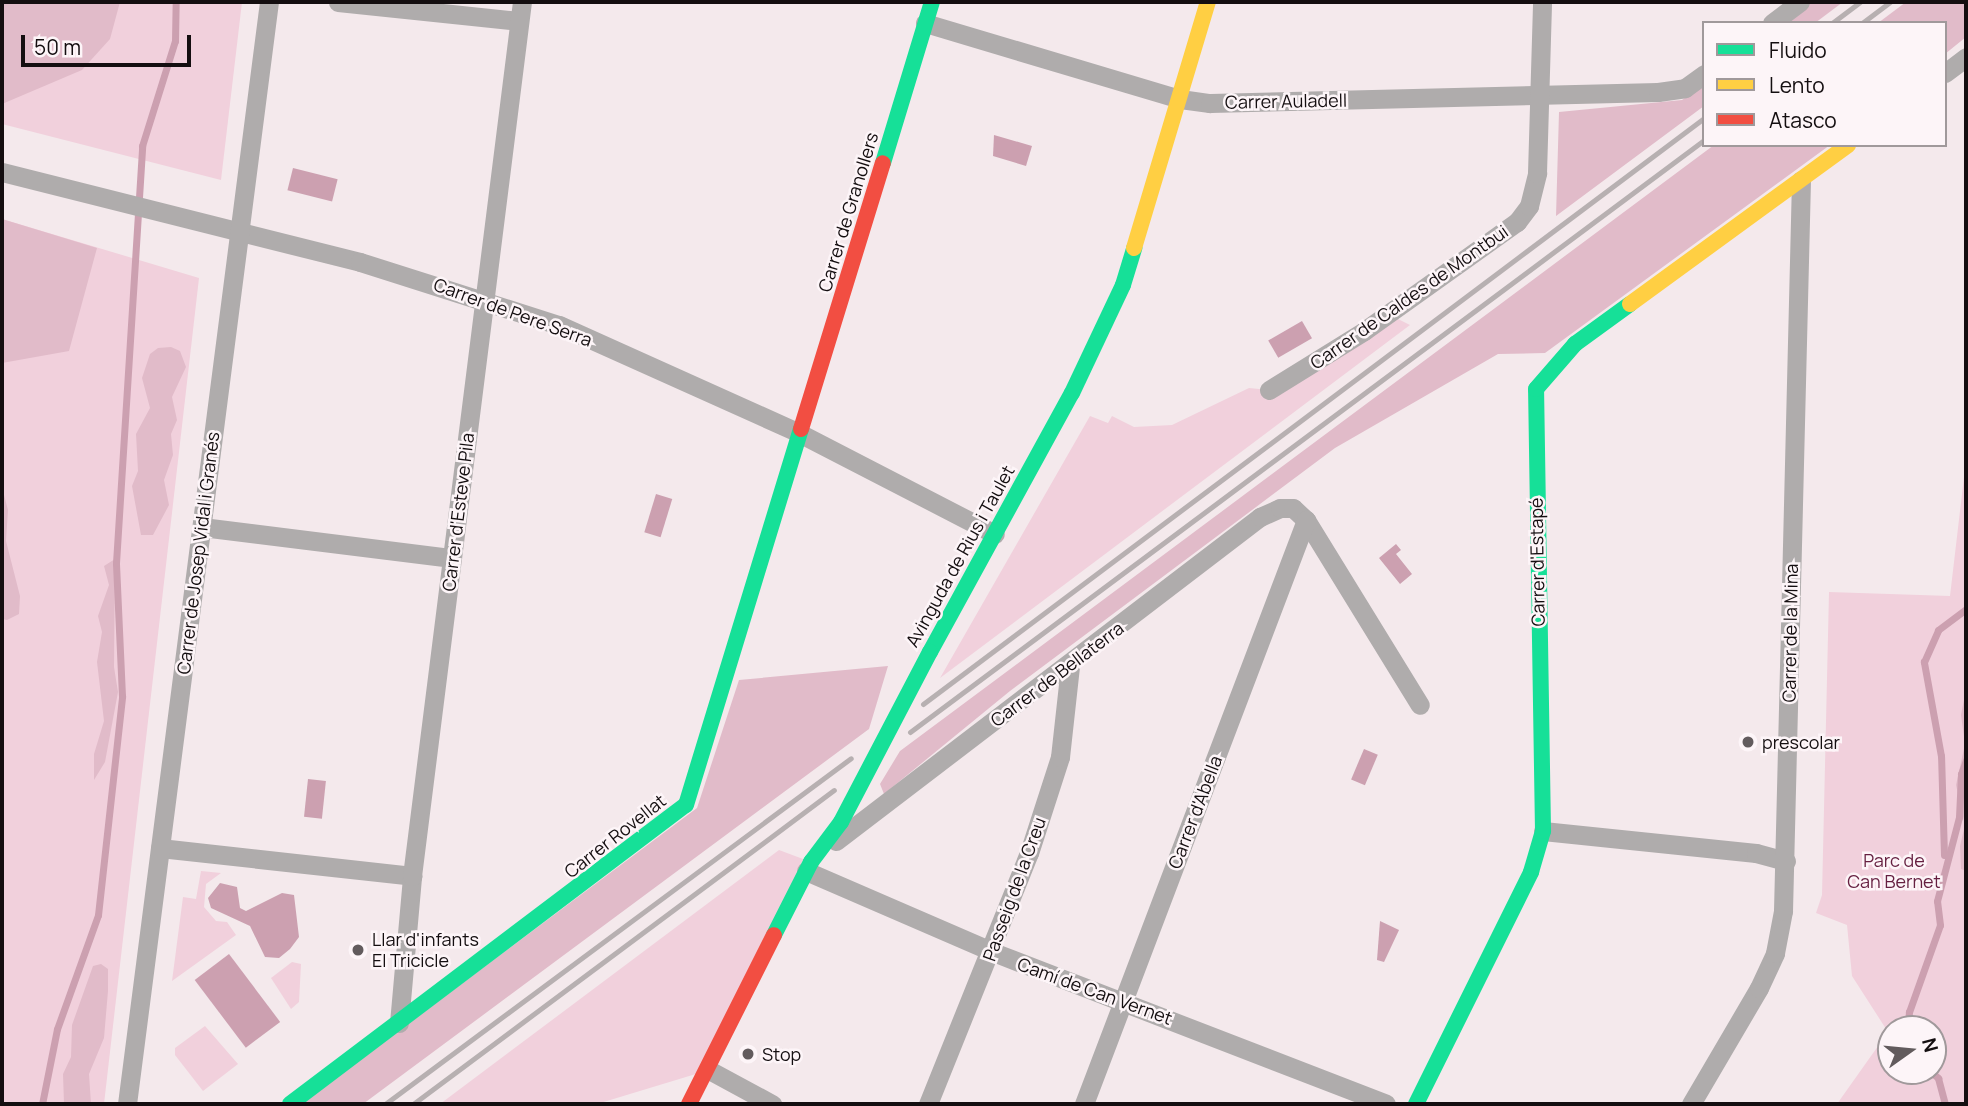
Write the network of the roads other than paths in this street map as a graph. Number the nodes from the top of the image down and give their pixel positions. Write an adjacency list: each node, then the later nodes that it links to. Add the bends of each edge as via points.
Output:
1 (269, 2): 18 (street, Carrer de Josep Vidal i Granés)
2 (338, 2): 7 (street)
3 (932, 2): 9 (street, Carrer de Granollers)
4 (1208, 2): 14 (street, Avinguda de Rius i Taulet)
5 (1542, 2): 13 (street)
6 (1800, 2): 8 (street)
7 (521, 11): 19 (street, Carrer d'Esteve Pila)
8 (1775, 21)
9 (925, 23): 14 (street, Carrer Auladell); 21 (street, Carrer de Granollers)
10 (1966, 57): 11 (street)
11 (1947, 71)
12 (1702, 75): 13 (street, Carrer Auladell, via 1685,88 1658,92)
13 (1540, 94): 14 (street, Carrer Auladell, via 1210,103); 20 (street, Carrer de Caldes de Montbui, via 1534,190 1517,222 1319,362)
14 (1180, 99): 24 (street, Avinguda de Rius i Taulet, via 1123,285 1072,393)
15 (1845, 147): 17 (street, Carrer d'Estapé)
16 (2, 172): 18 (street, Carrer de Pere Serra)
17 (1801, 180): 28 (street, Carrer d'Estapé, via 1575,344 1536,389); 30 (street, Carrer de la Mina)
18 (239, 234): 19 (street, Carrer de Pere Serra, via 360,262); 23 (street, Carrer de Josep Vidal i Granés)
19 (484, 300): 21 (street, Carrer de Pere Serra, via 571,330); 25 (street, Carrer d'Esteve Pila)
20 (1269, 390)
21 (801, 434): 24 (street, Carrer de Pere Serra); 35 (street, Carrer Rovellat, via 686,805)
22 (1299, 514): 26 (street, Carrer de Bellaterra, via 1260,517); 27 (street); 34 (street, Carrer d'Abella)
23 (202, 527): 25 (street); 29 (street, Carrer de Josep Vidal i Granés)
24 (995, 534): 31 (street, Avinguda de Rius i Taulet, bridge, via 841,822)
25 (452, 558): 32 (street, Carrer d'Esteve Pila)
26 (1070, 666): 31 (street, Carrer de Bellaterra, via 882,803); 33 (street, Passeig de la Creu, via 1060,757)
27 (1420, 705)
28 (1543, 831): 30 (street, via 1756,853); 44 (street, Carrer d'Estapé, via 1531,872)
29 (160, 848): 32 (street); 37 (street, Carrer de Josep Vidal i Granés)
30 (1786, 861): 45 (street, Carrer de la Mina, via 1775,953 1737,1029)
31 (809, 867): 33 (street, Camí de Can Vernet); 36 (street, Avinguda de Rius i Taulet)
32 (412, 876): 35 (street, Carrer d'Esteve Pila)
33 (993, 953): 34 (street, Camí de Can Vernet); 41 (street, Passeig de la Creu)
34 (1124, 1000): 42 (street, Carrer d'Abella); 43 (street, Camí de Can Vernet)
35 (399, 1023): 38 (street, Carrer Rovellat)
36 (709, 1070): 39 (street, Avinguda de Rius i Taulet); 40 (street)
37 (127, 1104)
38 (290, 1104)
39 (689, 1104)
40 (772, 1104)
41 (928, 1104)
42 (1084, 1104)
43 (1386, 1104)
44 (1416, 1104)
45 (1691, 1104)

